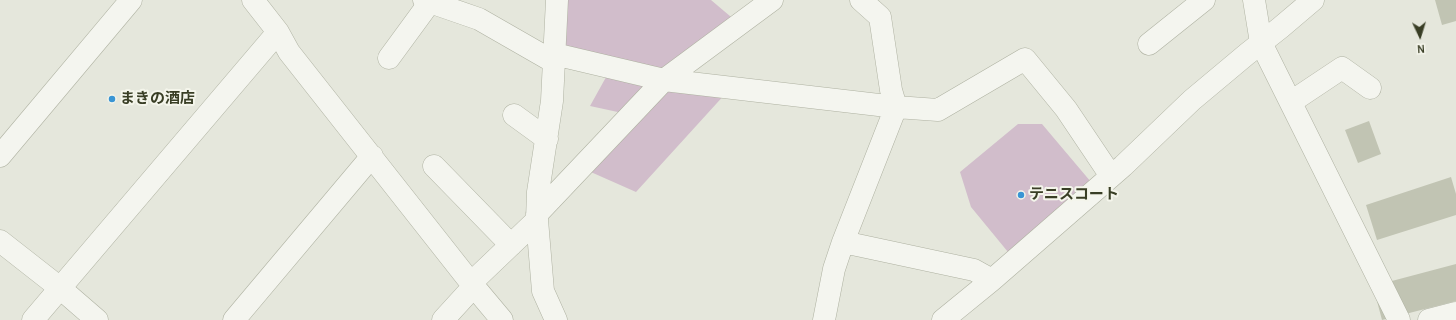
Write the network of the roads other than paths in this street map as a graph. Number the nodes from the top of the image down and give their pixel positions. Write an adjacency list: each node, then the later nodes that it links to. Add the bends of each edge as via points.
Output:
1 (131, 0): 21 (street)
2 (253, 0): 10 (street)
3 (557, 0): 14 (street)
4 (772, 0): 15 (street)
5 (861, 0): 18 (street, via 880,17)
6 (1204, 0): 12 (street)
7 (1254, 0): 11 (street)
8 (1313, 0): 11 (street)
9 (427, 1): 13 (street); 14 (street, via 479,19)
10 (278, 32): 22 (street, via 289,52); 31 (street)
11 (1262, 43): 17 (street); 24 (street, via 1192,100)
12 (1150, 44)
13 (389, 58)
14 (554, 58): 15 (street); 20 (street)
15 (664, 80): 18 (street); 25 (street)
16 (1370, 88): 17 (street, via 1342,68)
17 (1291, 102): 41 (street)
18 (896, 107): 24 (street, via 938,110 1025,59 1066,109); 27 (street)
19 (514, 115): 20 (street)
20 (547, 139): 25 (street, via 538,192)
21 (0, 156)
22 (372, 156): 30 (street); 35 (street)
23 (434, 166): 28 (street)
24 (1111, 176): 29 (street)
25 (537, 217): 28 (street); 38 (street, via 543,291)
26 (0, 241): 31 (street)
27 (843, 242): 29 (street, via 974,270); 39 (street, via 834,269)
28 (511, 245): 30 (street)
29 (992, 280): 40 (street)
30 (472, 285): 36 (street); 37 (street)
31 (60, 288): 33 (street); 34 (street)
32 (1456, 313): 42 (street)
33 (33, 320)
34 (97, 320)
35 (234, 320)
36 (443, 320)
37 (502, 320)
38 (556, 320)
39 (824, 320)
40 (943, 320)
41 (1399, 320)
42 (1429, 320)

